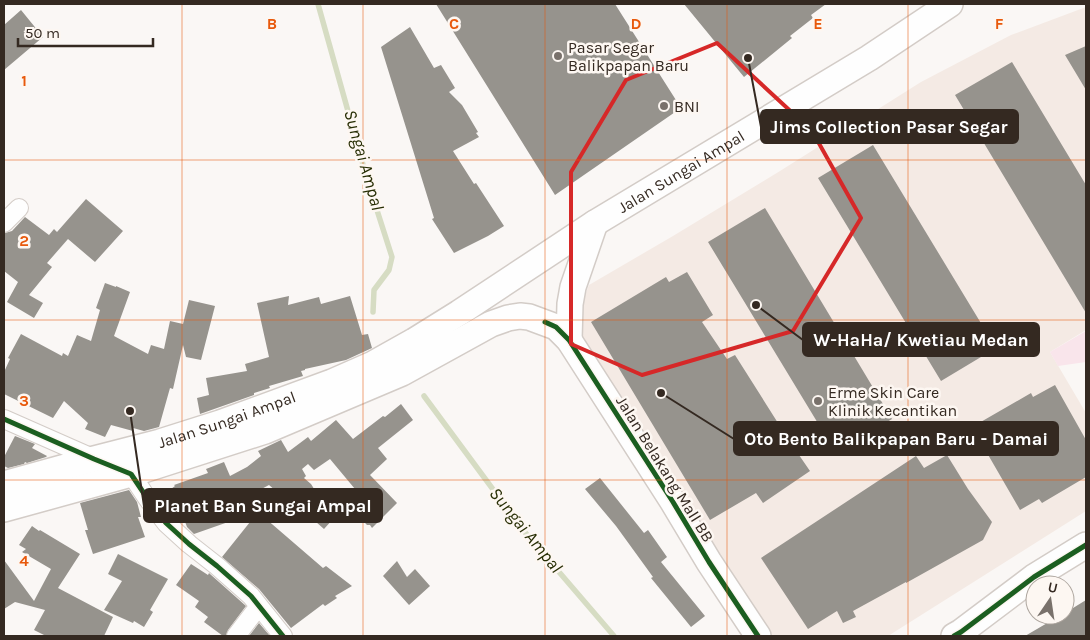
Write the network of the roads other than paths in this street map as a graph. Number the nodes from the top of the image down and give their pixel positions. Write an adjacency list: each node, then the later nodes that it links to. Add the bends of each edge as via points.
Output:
1 (950, 4): 3 (main road, Jalan Sungai Ampal, via 869,58)
2 (19, 208): 4 (street)
3 (595, 223): 5 (main road, via 573,287); 6 (main road, Jalan Sungai Ampal, via 459,313)
4 (4, 224)
5 (569, 340): 6 (main road, Jalan Belakang Mall BB, via 556,327 520,316 491,324); 17 (main road, Jalan Belakang Mall BB)
6 (411, 358): 7 (main road, Jalan Sungai Ampal, via 373,364)
7 (336, 391): 9 (main road, Jalan Sungai Ampal); 10 (main road, Jalan Sungai Ampal, via 265,431)
8 (4, 419): 9 (street)
9 (94, 459): 10 (street); 11 (main road, Jalan Sungai Ampal)
10 (131, 474): 12 (main road, Jalan Sungai Ampal); 14 (street, via 166,522)
11 (4, 484)
12 (4, 509)
13 (1086, 545): 18 (main road, via 1034,577)
14 (259, 606): 15 (street); 16 (street)
15 (236, 636)
16 (283, 636)
17 (758, 636)
18 (954, 636)

